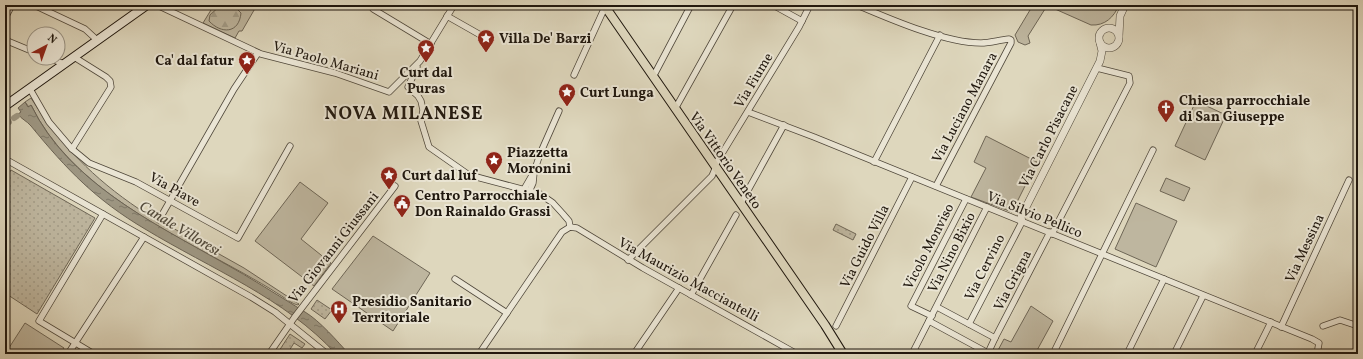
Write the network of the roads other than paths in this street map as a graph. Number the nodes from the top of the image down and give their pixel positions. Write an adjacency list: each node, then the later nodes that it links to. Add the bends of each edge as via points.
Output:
1 (12, 5): 16 (street)
2 (34, 5): 23 (street, via 85,29)
3 (147, 5): 23 (main road)
4 (157, 5): 28 (street, Via Paolo Mariani)
5 (371, 5): 25 (street, via 373,9)
6 (454, 5): 14 (street)
7 (692, 5): 35 (street)
8 (733, 5): 38 (street)
9 (773, 5): 17 (street)
10 (810, 5): 17 (street, Via Fiume)
11 (857, 5): 19 (street)
12 (1125, 5): 15 (street)
13 (604, 6): 34 (street); 35 (main road, Via Vittorio Veneto)
14 (447, 16): 20 (street); 25 (street)
15 (1120, 16): 18 (street); 21 (street)
16 (5, 18)
17 (802, 21): 40 (street, Via Fiume)
18 (1105, 29): 21 (street, via 1116,30); 24 (street, via 1099,36)
19 (940, 35): 46 (street); 51 (street, Via Luciano Manara, via 966,42 983,43 1009,39 1011,43)
20 (484, 37)
21 (1119, 37): 26 (street)
22 (5, 40): 27 (street)
23 (97, 40): 29 (main road)
24 (1100, 43): 26 (street, via 1106,48); 32 (street, Via Carlo Pisacane, via 1102,52)
25 (431, 44): 30 (street)
26 (1113, 48): 32 (street, Via Carlo Pisacane)
27 (26, 49)
28 (258, 53): 30 (street, Via Paolo Mariani, via 335,73 388,92); 54 (street, via 234,89)
29 (74, 58): 31 (main road); 43 (street, via 106,77 111,87)
30 (420, 61): 52 (street, via 408,87 421,101 421,121 427,145 469,175)
31 (66, 63)
32 (1098, 65): 60 (street, Via Carlo Pisacane, via 1021,217); 62 (street, Via Grigna, via 1129,76 1130,83)
33 (61, 66): 36 (main road)
34 (574, 75)
35 (653, 77): 38 (main road, Via Vittorio Veneto)
36 (30, 89): 37 (main road); 43 (street, Via Piave, via 49,122)
37 (5, 106)
38 (676, 109): 47 (main road, Via Vittorio Veneto)
39 (559, 111): 52 (street)
40 (748, 112): 41 (street, Via Silvio Pellico); 47 (street, Via Fiume)
41 (784, 125): 46 (street, Via Silvio Pellico); 55 (street)
42 (290, 146): 54 (street, Via Piave, via 238,238)
43 (72, 149): 54 (street, Via Piave, via 89,163 136,182)
44 (1153, 150): 64 (street)
45 (5, 159): 57 (street)
46 (874, 162): 48 (street, Via Silvio Pellico)
47 (715, 165): 55 (main road, Via Vittorio Veneto); 65 (street, Via Fiume, via 711,177)
48 (912, 177): 51 (street, Via Silvio Pellico); 77 (street, Via Guido Villa)
49 (1349, 180): 78 (street, Via Messina)
50 (395, 186): 75 (street, Via Giovanni Giussani)
51 (936, 186): 53 (street, Via Silvio Pellico)
52 (526, 191): 61 (street, via 540,194 553,203 568,219)
53 (966, 199): 56 (street, Via Silvio Pellico); 73 (street, Vicolo Monviso, via 911,306)
54 (170, 200): 59 (street)
55 (741, 204): 81 (main road, Via Vittorio Veneto)
56 (987, 207): 60 (street, Via Silvio Pellico); 71 (street, Via Nino Bixio)
57 (103, 214): 63 (street); 83 (street, via 39,321)
58 (736, 215): 69 (street)
59 (159, 220)
60 (1022, 222): 62 (street, Via Silvio Pellico); 76 (street, Via Cervino)
61 (570, 227): 65 (street, Via Maurizio Macciantelli, via 577,228); 72 (street, via 562,232)
62 (1051, 233): 64 (street, Via Silvio Pellico); 82 (street, Via Grigna)
63 (144, 237): 75 (street, via 252,297); 83 (street)
64 (1103, 254): 67 (street, Via Silvio Pellico); 95 (street)
65 (628, 260): 68 (street, Via Maurizio Macciantelli)
66 (455, 279): 72 (street)
67 (1164, 279): 70 (street, Via Silvio Pellico); 96 (street)
68 (679, 288): 69 (street, Via Maurizio Macciantelli); 90 (street)
69 (692, 295): 84 (street, Via Maurizio Macciantelli)
70 (1203, 296): 74 (street, Via Silvio Pellico); 97 (street)
71 (936, 307): 73 (street, Via Nino Bixio); 76 (street, Via Nino Bixio)
72 (507, 313): 89 (street)
73 (930, 319): 82 (street, via 988,353); 94 (street, Via Nino Bixio)
74 (1271, 322): 78 (street, Via Silvio Pellico); 98 (street)
75 (289, 323): 87 (street, Via Giovanni Giussani); 88 (street)
76 (969, 324): 82 (street, Via Nino Bixio)
77 (836, 326)
78 (1281, 326): 99 (street, Via Silvio Pellico, via 1319,343)
79 (1323, 326): 80 (street, via 1340,320)
80 (1358, 326)
81 (828, 329): 92 (main road, Via Vittorio Veneto); 93 (main road, Via Vittorio Veneto)
82 (995, 338)
83 (75, 344): 85 (street); 86 (street)
84 (788, 352): 91 (street, Via Maurizio Macciantelli)
85 (68, 354)
86 (94, 354)
87 (269, 354)
88 (327, 354)
89 (479, 354)
90 (634, 354)
91 (797, 354)
92 (843, 354)
93 (848, 354)
94 (912, 354)
95 (1053, 354)
96 (1127, 354)
97 (1174, 354)
98 (1255, 354)
99 (1317, 354)

